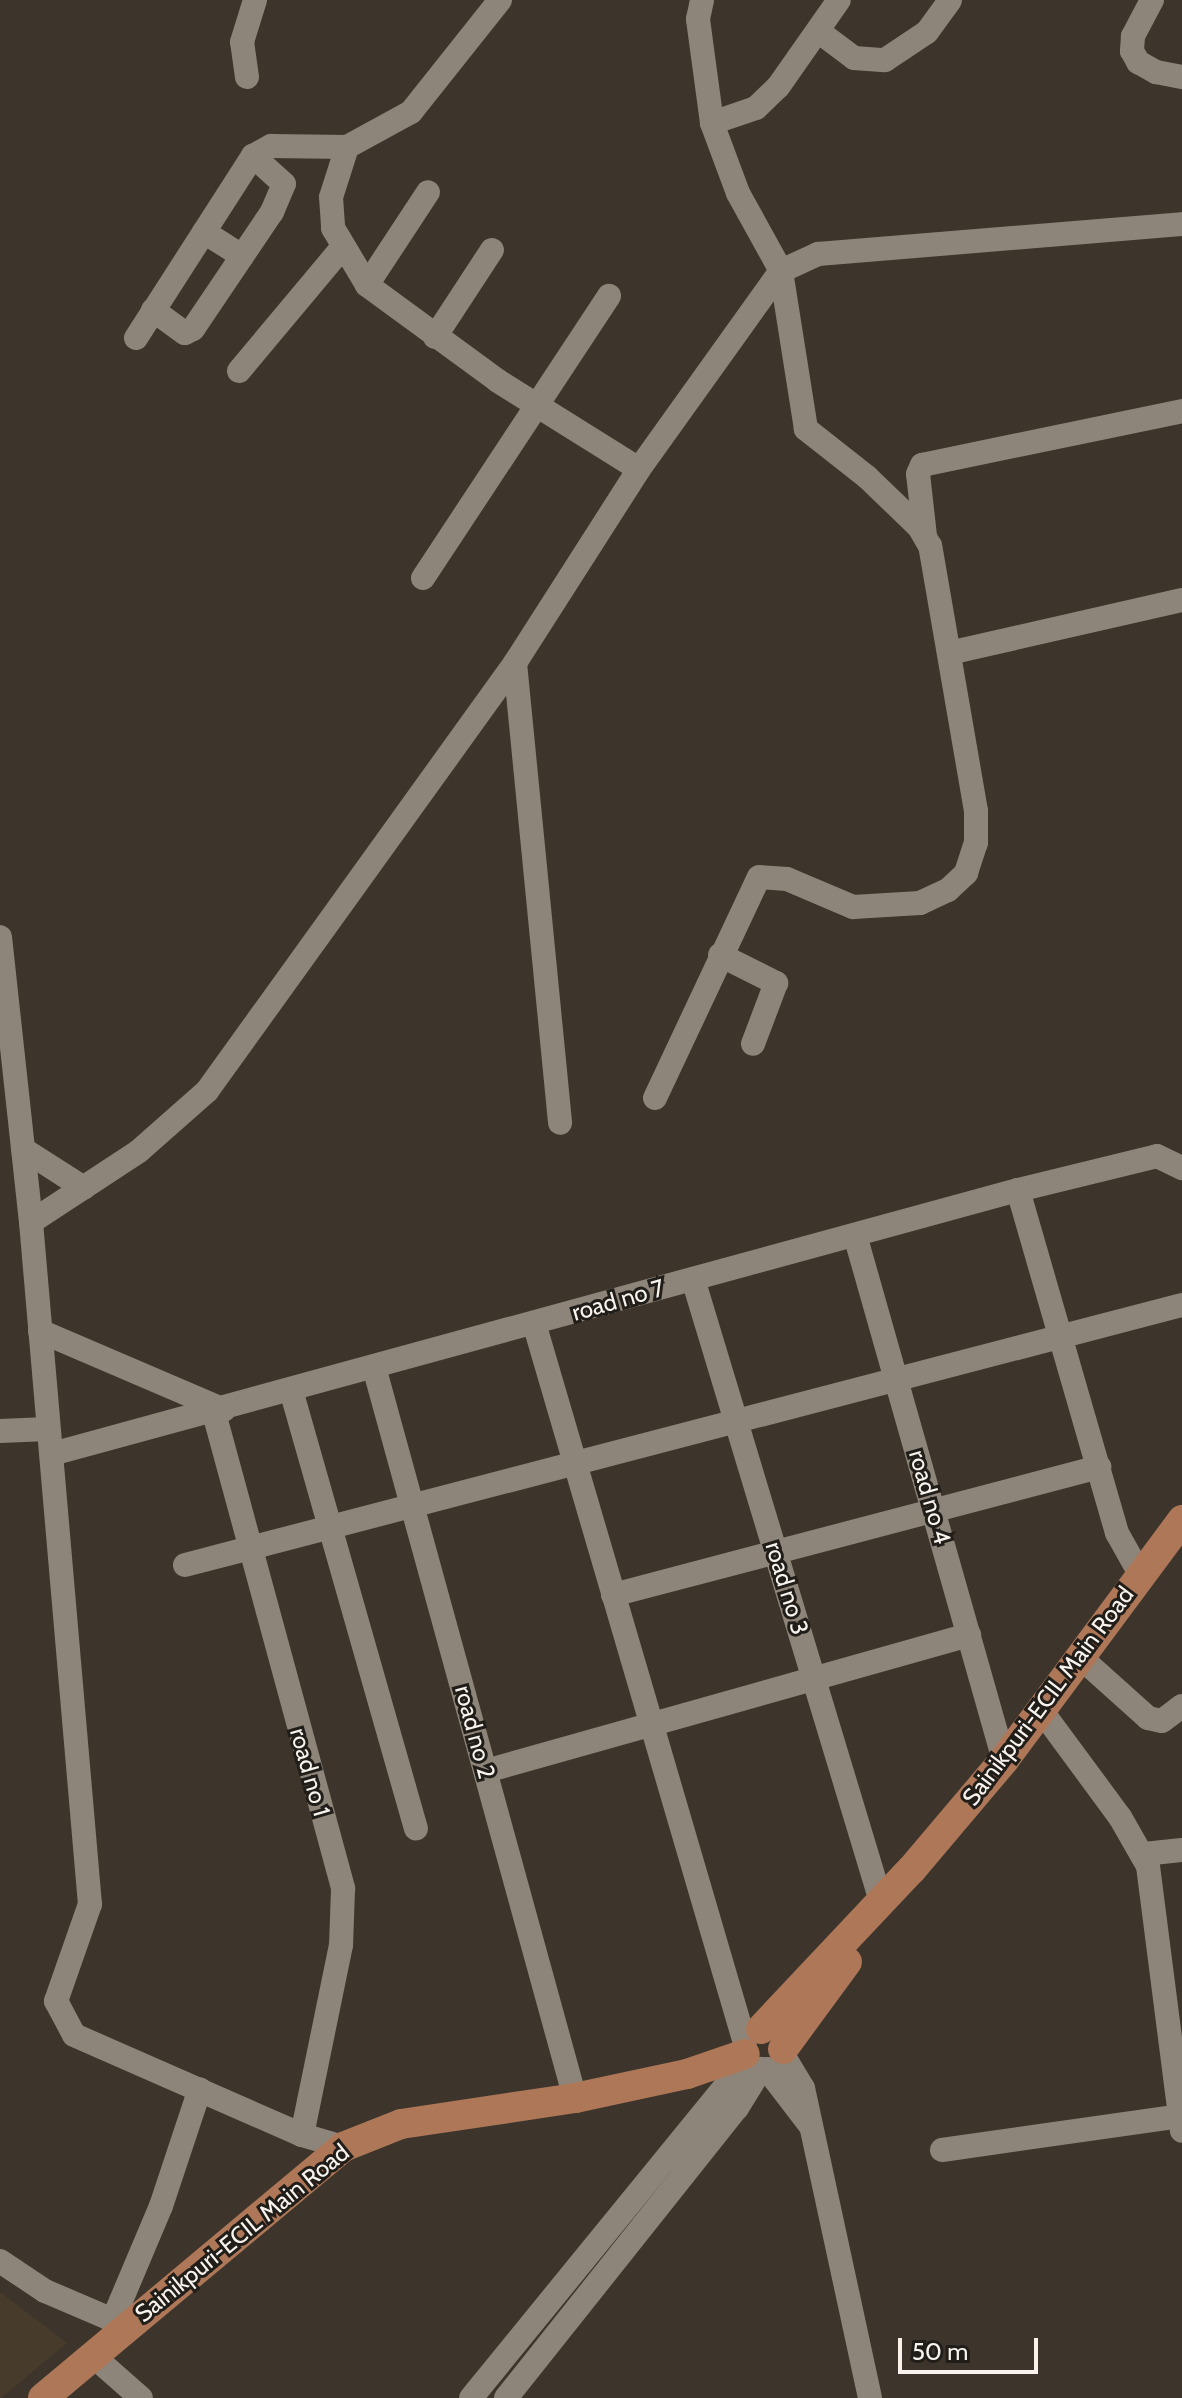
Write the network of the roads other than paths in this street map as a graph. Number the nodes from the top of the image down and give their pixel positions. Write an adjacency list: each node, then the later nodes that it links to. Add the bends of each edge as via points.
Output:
1 (255, 0): 8 (street, via 242,42)
2 (500, 0): 11 (street, via 411,112)
3 (702, 0): 10 (street, via 698,19)
4 (839, 0): 7 (street)
5 (950, 0): 7 (street, via 927,32 885,60 854,58)
6 (1152, 0): 9 (street, via 1133,36 1132,51 1138,62 1156,72)
7 (818, 31): 10 (street, via 756,108)
8 (247, 77)
9 (1182, 77)
10 (712, 123): 19 (street, via 738,193)
11 (347, 147): 12 (street, via 271,146); 16 (street, via 331,197 333,228)
12 (253, 156): 15 (street); 18 (street, via 282,177 284,192)
13 (428, 192): 20 (street)
14 (1182, 224): 19 (street, via 818,254)
15 (204, 232): 18 (street); 22 (street)
16 (342, 248): 20 (street); 25 (street)
17 (492, 250): 23 (street)
18 (242, 256): 22 (street, via 189,332)
19 (781, 271): 28 (street); 29 (street, via 806,429 867,477)
20 (367, 285): 23 (street)
21 (609, 296): 26 (street)
22 (153, 310): 24 (street)
23 (435, 337): 26 (street)
24 (136, 338)
25 (239, 371)
26 (539, 405): 28 (street); 30 (street)
27 (1182, 411): 29 (street, via 922,465 918,474)
28 (639, 469): 33 (street)
29 (925, 536): 32 (street)
30 (423, 578)
31 (1182, 600): 32 (street)
32 (949, 653): 35 (street, via 976,811 976,843 966,873 948,890 920,903 887,907 853,907 787,879 759,877)
33 (515, 663): 38 (street); 41 (street, via 207,1091 167,1129)
34 (0, 937): 39 (street)
35 (720, 955): 36 (street, via 776,983); 37 (street)
36 (753, 1044)
37 (655, 1098)
38 (560, 1123)
39 (23, 1149): 41 (street); 43 (street)
40 (1182, 1168): 42 (street, road no 7, via 1157,1156)
41 (84, 1188): 43 (street)
42 (1018, 1190): 44 (street, road no 7); 49 (street)
43 (31, 1222): 48 (street)
44 (855, 1235): 45 (street, road no 7); 51 (street, road no 4)
45 (693, 1279): 47 (street, road no 7); 54 (street, road no 3)
46 (1182, 1305): 49 (street)
47 (534, 1323): 50 (street, road no 7); 58 (street)
48 (40, 1331): 53 (street); 55 (street)
49 (1062, 1336): 51 (street); 59 (street)
50 (374, 1367): 52 (street, road no 7); 60 (street, road no 2)
51 (897, 1379): 54 (street); 61 (street, road no 4)
52 (291, 1390): 53 (street, road no 7); 63 (street)
53 (219, 1412): 57 (street, road no 7); 64 (street, road no 1)
54 (737, 1421): 58 (street); 65 (street, road no 3)
55 (48, 1429): 56 (street); 57 (street)
56 (0, 1431)
57 (52, 1454): 83 (street, via 90,1904 56,2001 74,2035)
58 (575, 1463): 60 (street); 68 (street)
59 (1099, 1467): 61 (street); 67 (street, via 1127,1557)
60 (413, 1505): 63 (street); 76 (street, road no 2)
61 (934, 1510): 65 (street); 69 (street, road no 4)
62 (1182, 1520): 67 (main road, Sainikpuri-ECIL Main Road)
63 (330, 1528): 64 (street); 77 (street)
64 (251, 1548): 66 (street); 86 (street, road no 1, via 343,1889 341,1945)
65 (777, 1553): 68 (street); 71 (street, road no 3)
66 (185, 1565)
67 (1140, 1574): 70 (main road, Sainikpuri-ECIL Main Road)
68 (613, 1595): 74 (street)
69 (969, 1635): 71 (street); 75 (street, road no 4)
70 (1080, 1657): 72 (street, via 1148,1718 1162,1721); 73 (main road, Sainikpuri-ECIL Main Road)
71 (814, 1679): 74 (street); 81 (street, road no 3)
72 (1182, 1706)
73 (1041, 1710): 75 (main road, Sainikpuri-ECIL Main Road); 79 (street)
74 (651, 1725): 76 (street); 82 (street)
75 (1004, 1760): 80 (main road, Sainikpuri-ECIL Main Road)
76 (486, 1771): 84 (street, road no 2)
77 (416, 1829)
78 (1182, 1850): 79 (street)
79 (1144, 1854): 85 (street)
80 (912, 1869): 81 (main road, Sainikpuri-ECIL Main Road); 82 (main road, Sainikpuri-ECIL Main Road, via 904,1889)
81 (880, 1898): 82 (main road, Sainikpuri-ECIL Main Road)
82 (762, 2053): 84 (main road, Sainikpuri-ECIL Main Road); 94 (street); 95 (street, via 737,2108); 96 (street, via 798,2075)
83 (200, 2089): 86 (street); 90 (street)
84 (575, 2098): 87 (main road, Sainikpuri-ECIL Main Road, via 412,2121)
85 (1181, 2121): 88 (street)
86 (302, 2135): 87 (street)
87 (343, 2147): 90 (main road, Sainikpuri-ECIL Main Road)
88 (942, 2150)
89 (0, 2261): 90 (street, via 45,2291)
90 (120, 2324): 91 (main road, Sainikpuri-ECIL Main Road)
91 (92, 2355): 92 (street); 93 (main road, Sainikpuri-ECIL Main Road)
92 (129, 2394)
93 (43, 2398)
94 (471, 2398)
95 (506, 2398)
96 (870, 2398)

